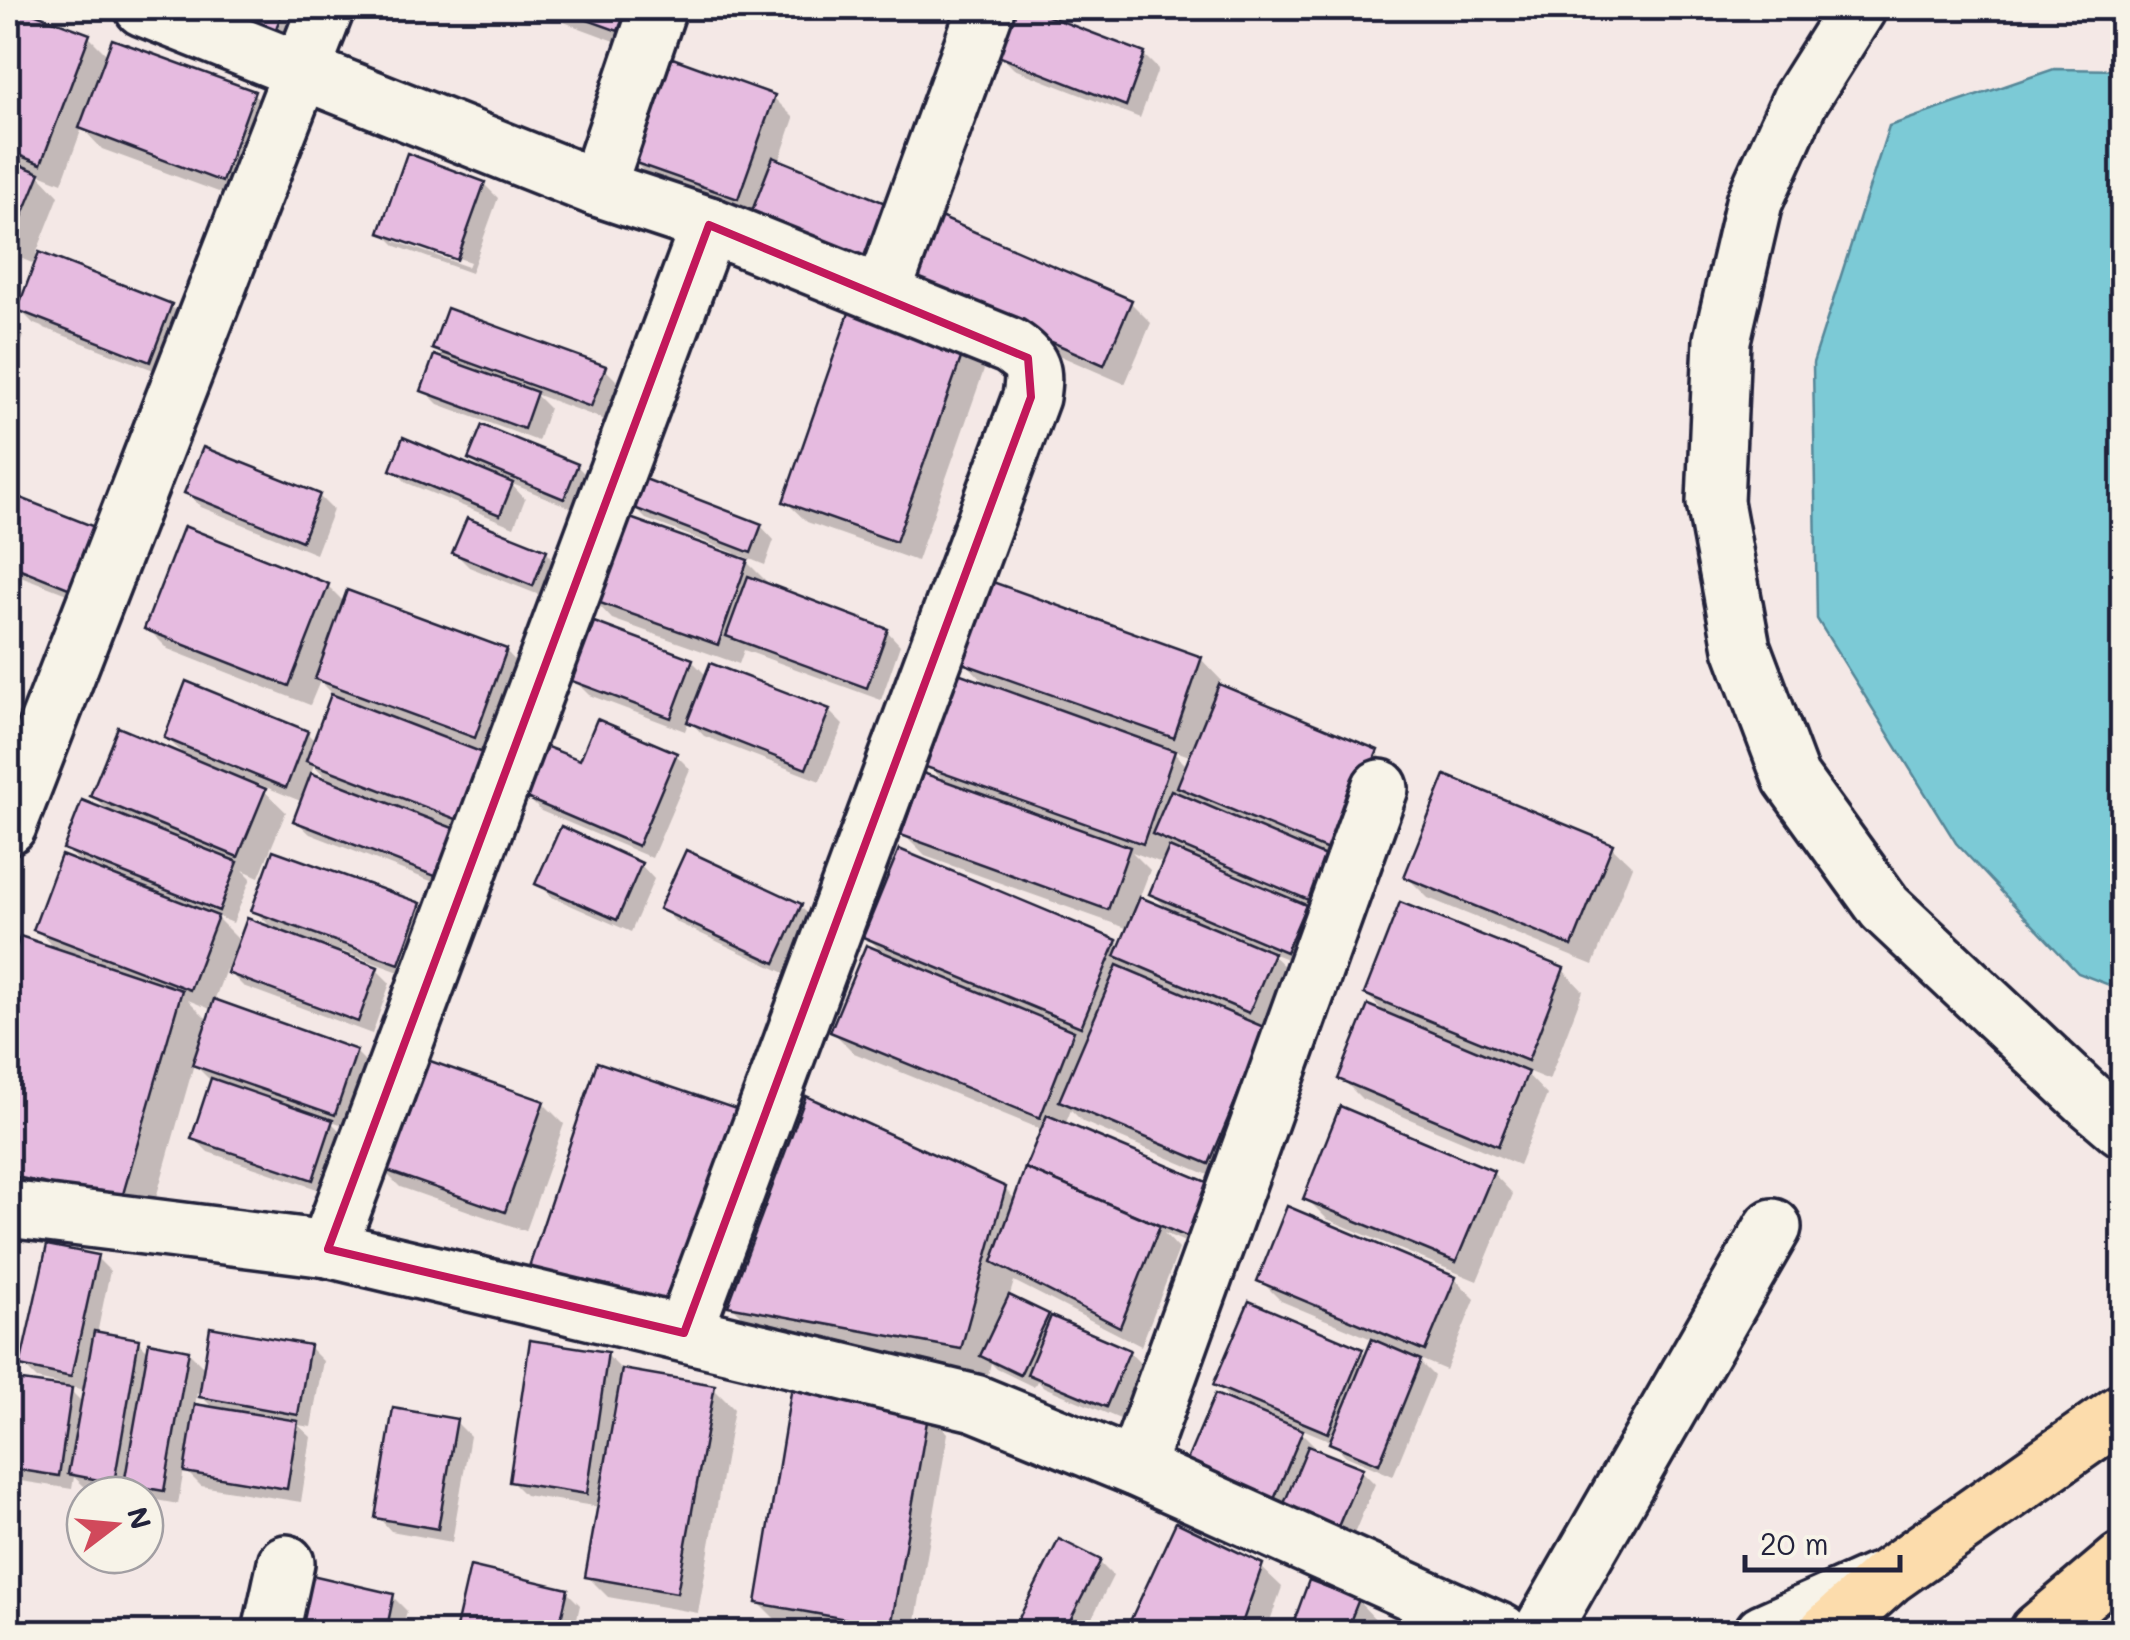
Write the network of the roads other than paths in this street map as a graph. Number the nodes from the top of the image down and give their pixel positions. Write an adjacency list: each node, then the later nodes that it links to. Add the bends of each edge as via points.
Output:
1 (143, 8): 6 (street)
2 (326, 8): 6 (street)
3 (658, 8): 7 (street)
4 (986, 8): 9 (street)
5 (1858, 8): 12 (street, via 1800,100 1754,202 1722,340 1715,502 1742,648 1790,778 1885,908)
6 (302, 72): 7 (street); 11 (street)
7 (597, 188): 8 (street)
8 (709, 225): 9 (street); 15 (street)
9 (882, 294): 16 (street, via 1028,358 1032,398)
10 (1380, 788): 18 (street)
11 (8, 826)
12 (2122, 1128)
13 (8, 1209): 15 (street)
14 (1774, 1227): 24 (street)
15 (328, 1249): 16 (street)
16 (684, 1333): 18 (street, via 975,1403)
17 (2122, 1412): 21 (main road)
18 (1135, 1468): 23 (street)
19 (2122, 1560): 27 (main road)
20 (286, 1562): 22 (street)
21 (1888, 1576): 25 (street); 26 (main road)
22 (271, 1632)
23 (1501, 1632)
24 (1541, 1632)
25 (1764, 1632)
26 (1827, 1632)
27 (2038, 1632)

